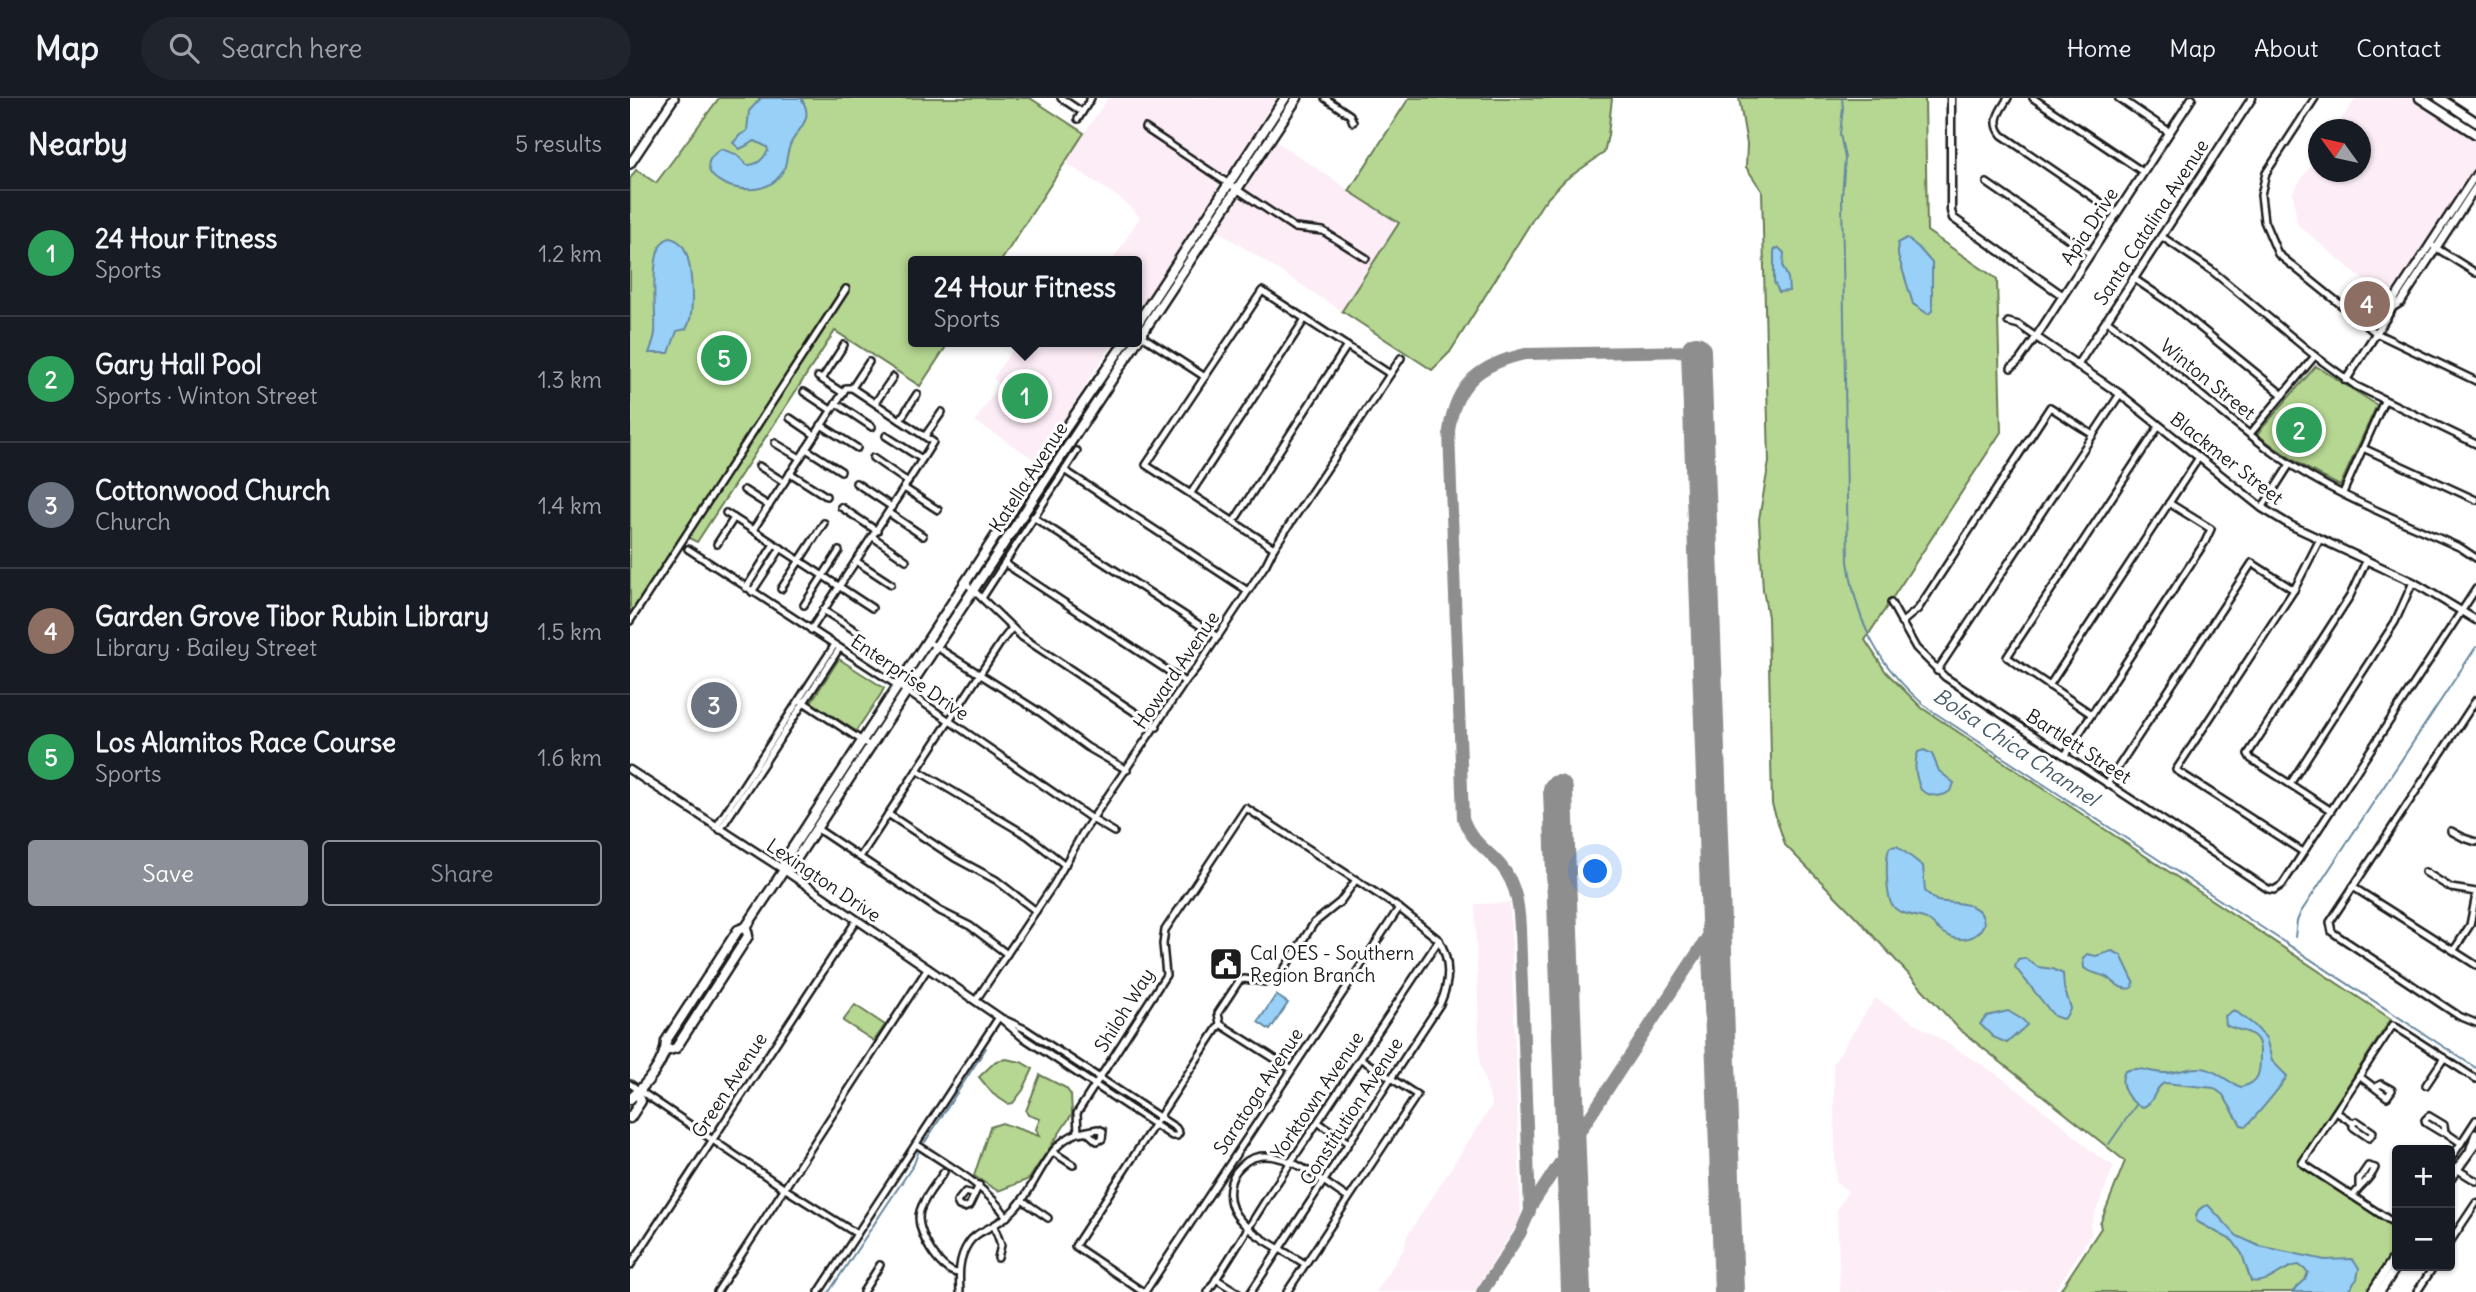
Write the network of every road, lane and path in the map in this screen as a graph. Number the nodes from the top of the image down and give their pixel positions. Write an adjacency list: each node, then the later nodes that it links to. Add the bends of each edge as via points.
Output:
1 (674, 98): 23 (main road)
2 (1061, 98): 16 (street)
3 (1091, 98): 16 (street)
4 (1285, 98): 26 (main road)
5 (1297, 98): 29 (main road, Katella Avenue)
6 (1325, 98): 18 (street)
7 (1951, 98): 38 (street, via 1953,218)
8 (2008, 98): 30 (street, via 1996,120 2001,135)
9 (2034, 98): 24 (street)
10 (2119, 98): 21 (street)
11 (2192, 98): 21 (street, Apia Drive)
12 (2252, 98): 31 (street, Santa Catalina Avenue)
13 (2315, 98): 43 (street, via 2266,173 2260,195 2264,221 2278,254)
14 (2420, 98): 22 (main road)
15 (2439, 98): 19 (main road)
16 (1082, 112): 17 (street)
17 (1078, 119)
18 (1353, 122)
19 (2476, 122)
20 (1145, 128): 26 (street)
21 (2169, 132): 24 (street, Apia Drive)
22 (2476, 134)
23 (631, 158)
24 (2143, 172): 30 (street, Apia Drive)
25 (2476, 174): 32 (street)
26 (1229, 183): 29 (street); 39 (main road)
27 (1987, 183): 33 (street)
28 (2476, 187): 32 (street)
29 (1237, 190): 34 (street, via 1295,228 1323,231); 44 (main road, Katella Avenue)
30 (2116, 213): 33 (street, Apia Drive)
31 (2161, 236): 36 (street, Santa Catalina Avenue); 51 (street, via 2211,270)
32 (2433, 246): 35 (street); 43 (street, via 2401,302)
33 (2090, 254): 38 (street, Apia Drive)
34 (1366, 258)
35 (2476, 274)
36 (2133, 278): 41 (street, Santa Catalina Avenue); 68 (street)
37 (846, 289): 154 (street)
38 (2062, 295): 45 (street, Apia Drive)
39 (1142, 316)
40 (1305, 319): 47 (street); 59 (street, via 1262,291); 104 (street)
41 (2106, 320): 55 (street, Santa Catalina Avenue); 80 (street, Winton Street)
42 (2008, 322): 45 (street, Blackmer Street)
43 (2376, 333): 60 (street); 61 (street)
44 (1142, 336): 59 (street)
45 (2036, 337): 55 (street, Blackmer Street); 56 (street, Apia Drive)
46 (844, 345): 65 (street, via 820,378)
47 (1347, 346): 57 (street); 117 (street)
48 (1115, 347): 53 (main road)
49 (1121, 347): 53 (main road, Katella Avenue)
50 (1134, 347): 76 (main road, Katella Avenue)
51 (2315, 356): 60 (street); 68 (street)
52 (1401, 358): 57 (street, Howard Avenue)
53 (1113, 359): 62 (main road, Katella Avenue)
54 (869, 362): 63 (street)
55 (2078, 363): 67 (street, Blackmer Street)
56 (2011, 368)
57 (1390, 374): 126 (street, Howard Avenue)
58 (893, 377): 71 (street)
59 (1205, 377): 104 (street, via 1146,465)
60 (2346, 380): 69 (street)
61 (2476, 381)
62 (1096, 384): 76 (main road, via 1082,414); 136 (main road, Katella Avenue)
63 (852, 388): 65 (street); 71 (street)
64 (804, 392): 72 (street)
65 (843, 393): 70 (street)
66 (917, 394): 75 (street)
67 (2120, 394): 78 (street, Blackmer Street); 82 (street)
68 (2283, 396): 80 (street)
69 (2384, 401): 86 (street); 88 (street)
70 (836, 403): 72 (street); 79 (street)
71 (875, 403): 75 (street)
72 (831, 410): 77 (street)
73 (942, 412): 84 (street)
74 (790, 418): 81 (street)
75 (900, 420): 84 (street)
76 (1083, 422): 142 (main road, Katella Avenue)
77 (821, 425): 81 (street); 87 (street)
78 (2159, 426): 94 (street, Blackmer Street); 167 (street, via 2007,657)
79 (872, 427)
80 (2250, 434): 95 (street, Winton Street)
81 (815, 435): 89 (street)
82 (2093, 435): 155 (street, via 2050,407 1918,609); 163 (street)
83 (886, 436): 93 (street)
84 (925, 436): 93 (street, via 933,442)
85 (775, 443): 91 (street)
86 (2476, 444)
87 (857, 448)
88 (2363, 448): 105 (street); 107 (street)
89 (806, 449): 91 (street); 98 (street)
90 (1077, 451): 97 (street)
91 (800, 458): 99 (street)
92 (873, 458): 102 (street)
93 (922, 459): 102 (street)
94 (2198, 459): 108 (street); 111 (street, Blackmer Street)
95 (2290, 464): 105 (street, Winton Street); 111 (street)
96 (759, 466): 100 (street)
97 (1064, 470): 115 (street); 146 (street)
98 (841, 471)
99 (790, 472): 100 (street); 106 (street)
100 (784, 482): 109 (street)
101 (856, 483): 112 (street)
102 (906, 485): 112 (street); 113 (street)
103 (744, 490): 109 (street)
104 (1191, 493): 117 (street)
105 (2343, 493): 129 (street, Winton Street)
106 (827, 496)
107 (2476, 500)
108 (2169, 503): 167 (street); 171 (street, via 2211,529)
109 (769, 506): 119 (street)
110 (841, 507): 120 (street)
111 (2262, 508): 122 (street, Blackmer Street)
112 (890, 510): 120 (street); 121 (street)
113 (938, 510)
114 (726, 513): 116 (street)
115 (1033, 517): 134 (street); 159 (street)
116 (734, 518): 119 (street); 123 (street)
117 (1234, 520): 126 (street)
118 (824, 523): 131 (street)
119 (753, 530): 124 (street)
120 (875, 534): 130 (street); 132 (street)
121 (923, 536)
122 (2320, 539): 133 (street, Blackmer Street); 144 (street)
123 (717, 544)
124 (774, 544): 125 (street); 140 (street)
125 (781, 548): 131 (street); 145 (street)
126 (1274, 548): 146 (street, Howard Avenue)
127 (688, 549): 140 (street, Enterprise Drive)
128 (839, 551): 135 (street)
129 (2476, 558)
130 (906, 560)
131 (800, 561): 135 (street); 141 (street)
132 (856, 561): 138 (street); 139 (street)
133 (2366, 561): 137 (street, Blackmer Street); 180 (street, via 2350,596 2248,754)
134 (1004, 563): 147 (street); 165 (street)
135 (823, 576): 139 (street); 149 (street)
136 (965, 582): 142 (street); 160 (main road, Katella Avenue)
137 (2413, 582): 152 (street, Blackmer Street); 180 (street, via 2395,622)
138 (891, 584)
139 (839, 586): 150 (street); 151 (street)
140 (746, 588): 145 (street, Enterprise Drive)
141 (781, 589)
142 (973, 589): 147 (street); 161 (main road, Katella Avenue)
143 (2476, 589): 152 (street)
144 (2294, 590): 179 (street, via 2252,563); 189 (street, via 2176,769)
145 (752, 592): 157 (street, Enterprise Drive)
146 (1248, 592): 159 (street, Howard Avenue)
147 (982, 598): 156 (street)
148 (1891, 603): 155 (street, Bartlett Street)
149 (804, 605)
150 (872, 608)
151 (823, 610): 157 (street); 158 (street)
152 (2462, 611): 153 (street, Blackmer Street); 181 (street)
153 (2476, 620)
154 (630, 621)
155 (1901, 624): 163 (street, Bartlett Street)
156 (1012, 628): 164 (street); 173 (street)
157 (811, 630): 162 (street, Enterprise Drive)
158 (859, 634)
159 (1218, 637): 165 (street, Howard Avenue)
160 (927, 641): 161 (street); 166 (main road, Katella Avenue)
161 (935, 646): 164 (street); 168 (main road, Katella Avenue)
162 (837, 647): 166 (street, Enterprise Drive); 170 (street)
163 (1937, 671): 175 (street, Bartlett Street)
164 (979, 675): 172 (street); 178 (street)
165 (1185, 682): 173 (street, Howard Avenue)
166 (897, 686): 168 (street, Enterprise Drive); 174 (main road, Katella Avenue)
167 (2049, 686): 171 (street)
168 (906, 691): 172 (street, Enterprise Drive); 174 (main road, Katella Avenue)
169 (2476, 700): 195 (street)
170 (802, 701): 174 (street); 184 (street)
171 (2091, 714): 175 (street)
172 (949, 721): 177 (street); 183 (street, Enterprise Drive)
173 (1157, 727): 178 (street, Howard Avenue)
174 (866, 743): 185 (main road, Katella Avenue); 192 (main road, Katella Avenue, via 784,861)
175 (2065, 755): 179 (street, Bartlett Street)
176 (630, 770): 184 (street, Lexington Drive)
177 (917, 770): 182 (street); 191 (street, via 1028,836)
178 (1127, 770): 183 (street, Howard Avenue)
179 (2107, 783): 189 (street, Bartlett Street, via 2268,889 2274,891 2282,885)
180 (2290, 784): 181 (street)
181 (2330, 810): 189 (street)
182 (888, 814): 190 (street); 198 (street, via 996,880)
183 (1092, 820): 187 (street, Enterprise Drive); 191 (street, Howard Avenue)
184 (718, 828): 192 (street, Lexington Drive)
185 (816, 828): 190 (street); 192 (main road, Katella Avenue, via 792,867)
186 (2451, 831): 188 (street)
187 (1114, 832)
188 (2476, 842)
189 (2303, 852)
190 (860, 857): 202 (street)
191 (1065, 865): 198 (street, Howard Avenue)
192 (784, 870): 199 (street, Lexington Drive); 220 (main road, Katella Avenue, via 746,927 738,930)
193 (2425, 873): 196 (street, via 2451,888)
194 (1356, 880): 197 (street, Shiloh Way); 208 (street, via 1340,902 1314,923 1281,974 1266,982 1239,981 1218,1013); 213 (street, Shiloh Way, via 1246,808 1165,930 1166,975)
195 (2353, 887): 201 (street); 207 (street, via 2330,922 2332,932)
196 (2476, 894): 201 (street, via 2470,925)
197 (1399, 908): 200 (street, Shiloh Way); 211 (street, Saratoga Avenue)
198 (1036, 911): 202 (street, Howard Avenue)
199 (856, 920): 204 (street, Lexington Drive); 232 (street, Green Avenue)
200 (1439, 940): 210 (street, Yorktown Avenue); 214 (street, Constitution Avenue, via 1448,965 1447,990)
201 (2454, 950): 203 (street)
202 (1007, 954): 205 (street, Howard Avenue)
203 (2476, 965)
204 (928, 968): 205 (street, Lexington Drive); 250 (street)
205 (976, 1000): 206 (street, Lexington Drive)
206 (999, 1017): 213 (street, Lexington Drive); 217 (street, Lexington Drive); 235 (street)
207 (2476, 1023)
208 (1220, 1024): 211 (street); 222 (street)
209 (2444, 1058): 212 (street, via 2393,1025); 215 (street); 218 (street)
210 (1361, 1059): 214 (street); 227 (street, Yorktown Avenue)
211 (1291, 1069): 242 (street, Saratoga Avenue)
212 (2359, 1076): 219 (street); 221 (street)
213 (1100, 1078): 217 (street, Shiloh Way); 222 (street, Lexington Drive)
214 (1392, 1079): 233 (street, Constitution Avenue); 253 (street, via 1417,1095)
215 (2476, 1079)
216 (630, 1084): 220 (street)
217 (1095, 1085): 226 (street, Lexington Drive); 230 (street, Shiloh Way, via 1077,1113)
218 (2426, 1085)
219 (2376, 1087)
220 (636, 1095): 223 (main road, Katella Avenue, via 641,1101); 232 (street)
221 (2336, 1112): 225 (street); 252 (street, via 2302,1163)
222 (1159, 1117): 226 (street); 226 (street, Lexington Drive, via 1176,1128 1177,1136)
223 (630, 1118)
224 (2476, 1120): 234 (street)
225 (2353, 1123)
226 (1154, 1124): 277 (street, via 1075,1246)
227 (1319, 1124): 233 (street); 240 (street, Yorktown Avenue)
228 (1087, 1132): 230 (street)
229 (2445, 1132): 234 (street)
230 (1078, 1133): 237 (street)
231 (2476, 1134): 236 (main road)
232 (712, 1139): 250 (street); 268 (street, Green Avenue)
233 (1349, 1143): 247 (street, Constitution Avenue)
234 (2461, 1143): 238 (street)
235 (916, 1144): 248 (street); 261 (street)
236 (2473, 1146): 239 (main road)
237 (1053, 1152): 241 (street); 254 (street)
238 (2455, 1157)
239 (2455, 1161)
240 (1291, 1162): 245 (street, via 1261,1155); 247 (street); 260 (street, Yorktown Avenue)
241 (1073, 1165)
242 (1228, 1166): 245 (street); 277 (street, Saratoga Avenue)
243 (2455, 1166): 246 (street)
244 (944, 1172): 271 (street, via 920,1208 918,1219 938,1262)
245 (1236, 1172): 260 (street, via 1230,1185 1230,1204)
246 (2476, 1181)
247 (1323, 1182): 253 (street); 263 (street, Constitution Avenue)
248 (979, 1185): 251 (street); 256 (street)
249 (2360, 1186): 252 (street)
250 (785, 1189): 261 (street); 273 (street)
251 (973, 1194)
252 (2353, 1196): 258 (street)
253 (1348, 1198): 266 (street)
254 (1022, 1200): 256 (street); 257 (street)
255 (2476, 1203): 262 (street)
256 (1007, 1217): 259 (street)
257 (1048, 1218)
258 (2392, 1222)
259 (994, 1226): 264 (street, via 1001,1245); 271 (street, via 976,1234 968,1244)
260 (1250, 1229): 263 (street); 272 (street, Yorktown Avenue)
261 (857, 1234): 274 (street)
262 (2455, 1234)
263 (1280, 1248): 266 (street); 280 (street, Constitution Avenue)
264 (998, 1258)
265 (2392, 1261): 282 (main road)
266 (1305, 1264): 281 (street)
267 (880, 1265): 275 (street)
268 (630, 1266)
269 (2394, 1271): 283 (main road)
270 (2431, 1271): 284 (street)
271 (958, 1273): 276 (street)
272 (1216, 1279): 278 (street, Yorktown Avenue); 279 (street)
273 (717, 1292)
274 (819, 1292)
275 (863, 1292)
276 (960, 1292)
277 (1145, 1292)
278 (1208, 1292)
279 (1237, 1292)
280 (1251, 1292)
281 (1287, 1292)
282 (2372, 1292)
283 (2380, 1292)
284 (2417, 1292)

